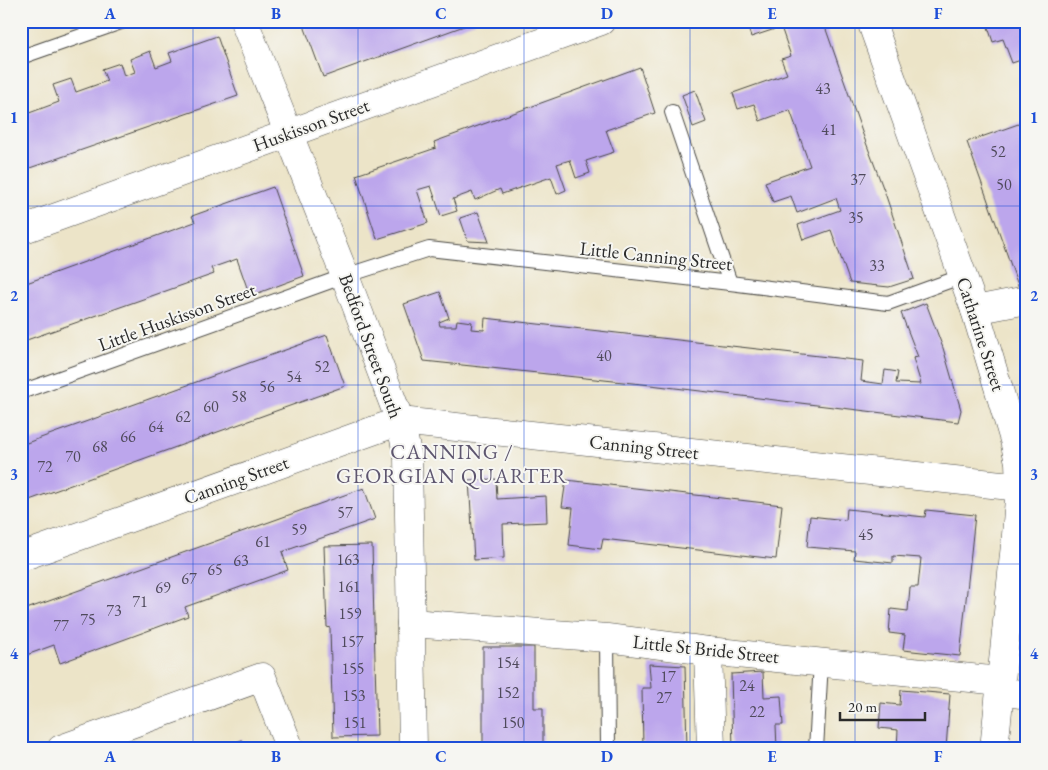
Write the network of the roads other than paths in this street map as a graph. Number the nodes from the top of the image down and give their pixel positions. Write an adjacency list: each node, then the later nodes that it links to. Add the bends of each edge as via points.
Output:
1 (124, 21): 5 (lane)
2 (244, 21): 7 (street, Bedford Street South)
3 (601, 21): 7 (street, Huskisson Street)
4 (871, 21): 10 (street, Catharine Street)
5 (21, 57)
6 (672, 112): 11 (lane)
7 (289, 134): 8 (street, Huskisson Street); 9 (street, Bedford Street South)
8 (21, 230)
9 (345, 276): 11 (lane, Little Canning Street, via 429,249); 14 (lane, Little Huskisson Street); 15 (street, Bedford Street South)
10 (963, 276): 11 (lane, Little Canning Street, via 888,303); 13 (street, Catharine Street)
11 (730, 282)
12 (1027, 300): 13 (street)
13 (975, 310): 16 (street, Catharine Street, via 1014,440)
14 (21, 392)
15 (400, 421): 16 (street, Canning Street); 17 (street, Canning Street); 18 (street, Bedford Street South, via 408,457)
16 (1020, 487): 22 (street, Catharine Street)
17 (21, 557)
18 (411, 623): 19 (street, Little St Bride Street); 26 (street, Bedford Street South)
19 (607, 638): 20 (street, Little St Bride Street); 27 (lane)
20 (708, 651): 21 (street, Little St Bride Street); 28 (street)
21 (821, 662): 22 (street, Little St Bride Street); 29 (lane)
22 (1000, 686): 23 (street, Little St Bride Street); 30 (street, Catharine Street)
23 (1027, 695)
24 (61, 749): 25 (street, via 262,677)
25 (290, 749)
26 (413, 749)
27 (608, 749)
28 (711, 749)
29 (816, 749)
30 (994, 749)

